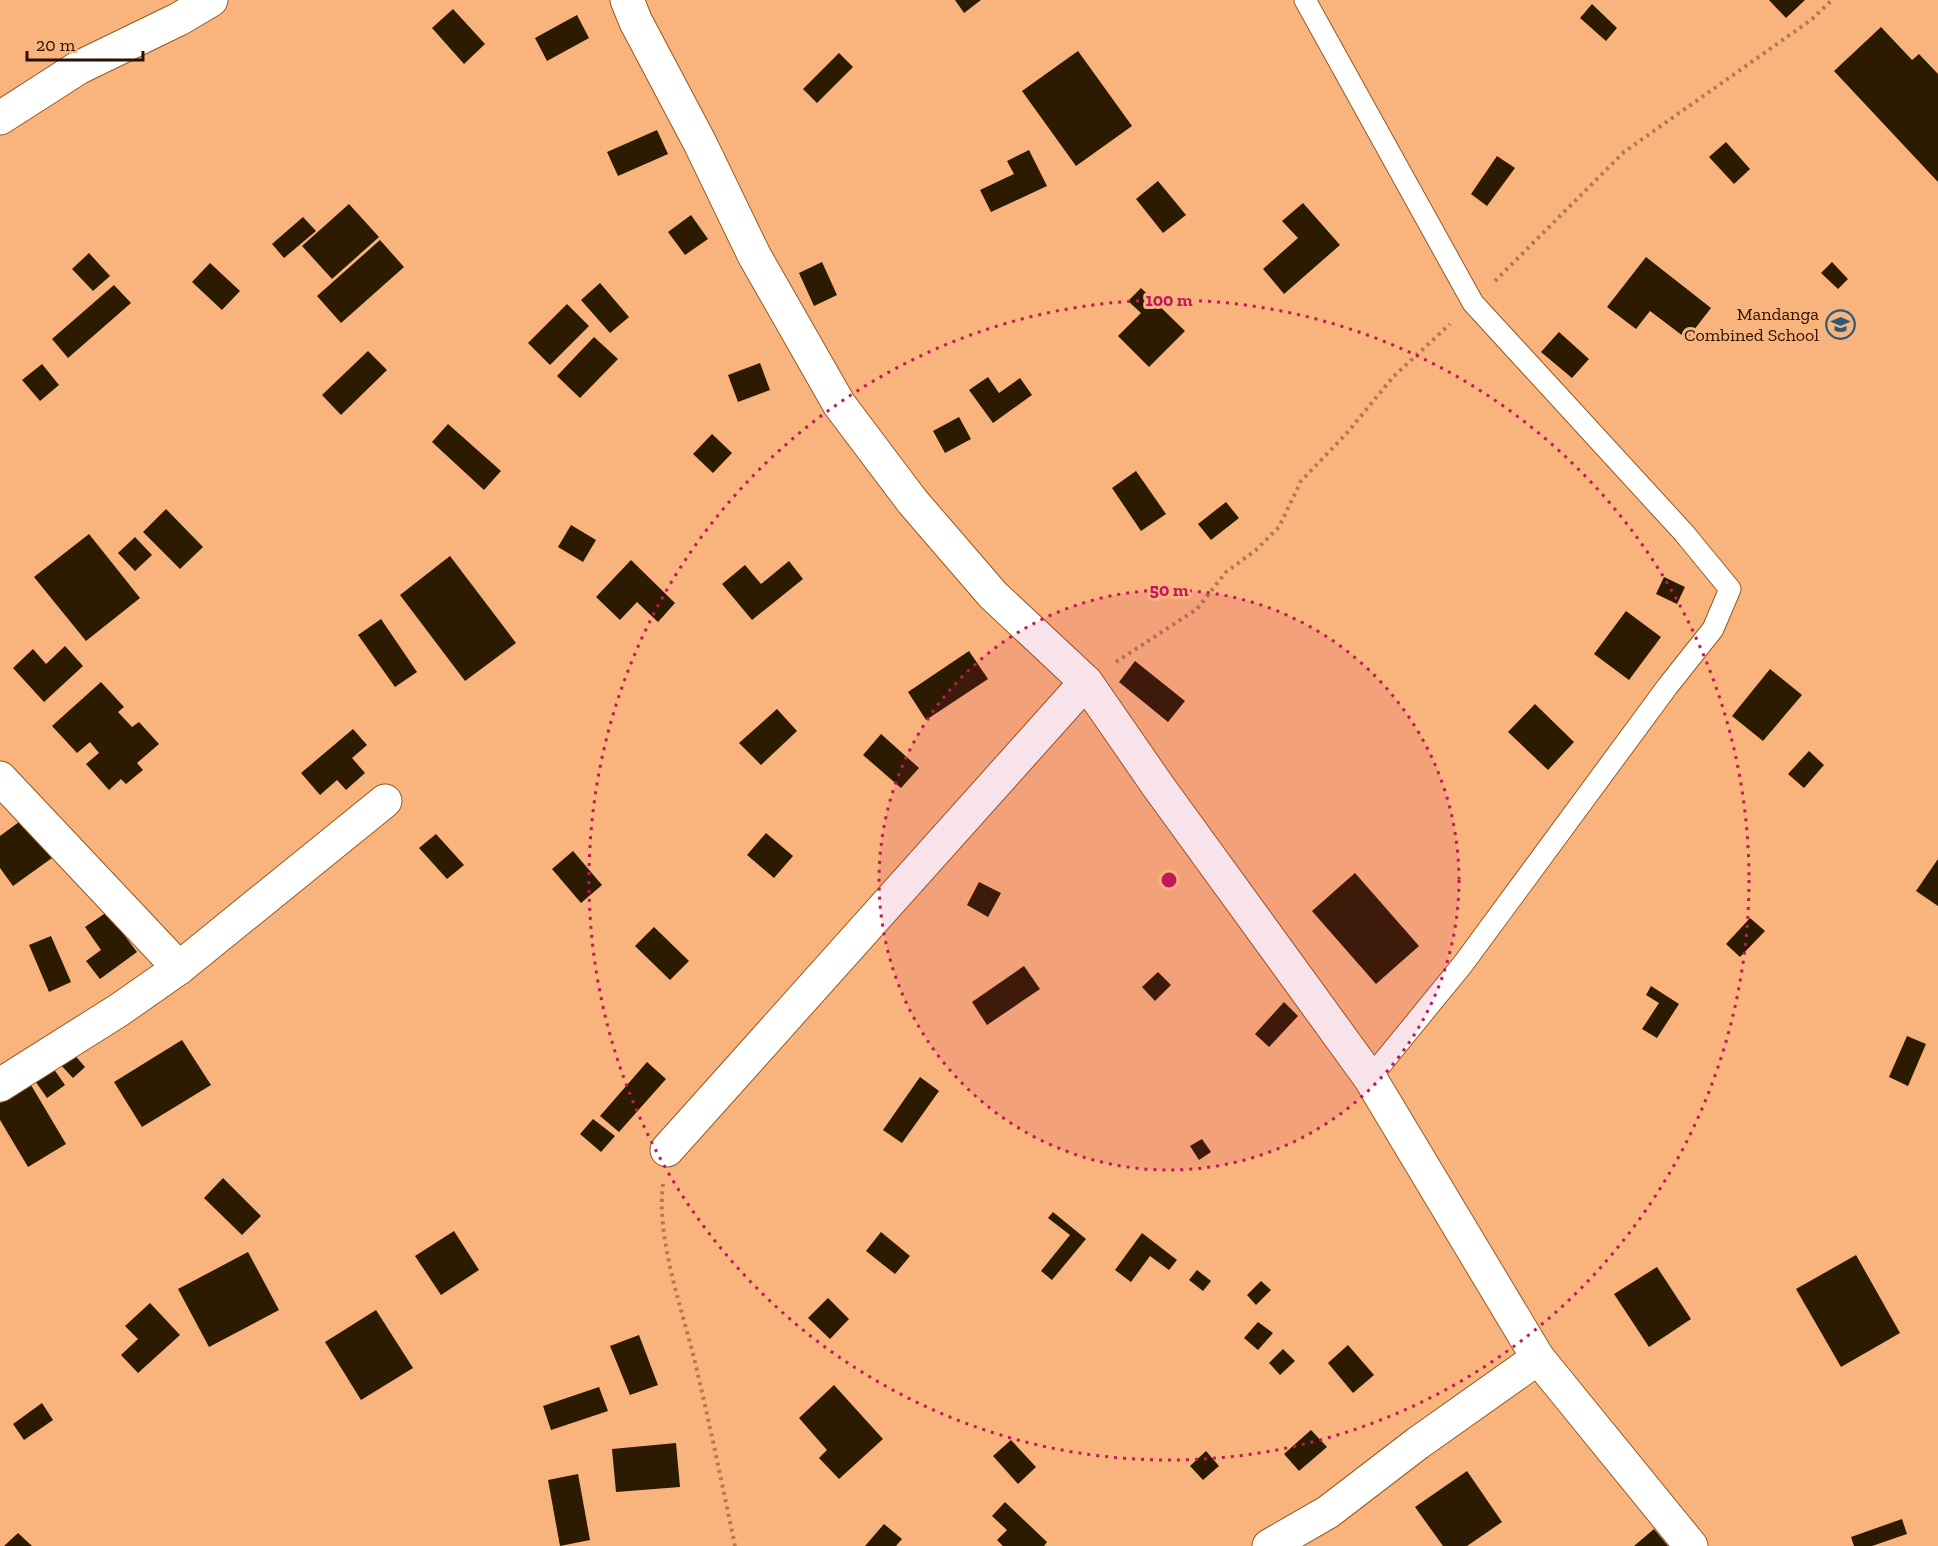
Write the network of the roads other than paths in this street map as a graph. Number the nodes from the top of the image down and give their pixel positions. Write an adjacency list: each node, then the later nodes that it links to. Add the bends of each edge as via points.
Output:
1 (211, 0): 4 (street, via 78,68)
2 (627, 0): 5 (street, via 754,255 839,404 912,501 993,595)
3 (1305, 0): 9 (lane, via 1473,303 1684,533 1730,589 1713,629 1463,964)
4 (0, 118)
5 (1086, 682): 9 (street); 11 (street)
6 (0, 778): 8 (street)
7 (385, 801): 8 (street)
8 (178, 968): 10 (street)
9 (1370, 1078): 12 (street)
10 (0, 1085)
11 (667, 1150)
12 (1538, 1358): 13 (street, via 1328,1512); 14 (street)
13 (1269, 1546)
14 (1691, 1546)

